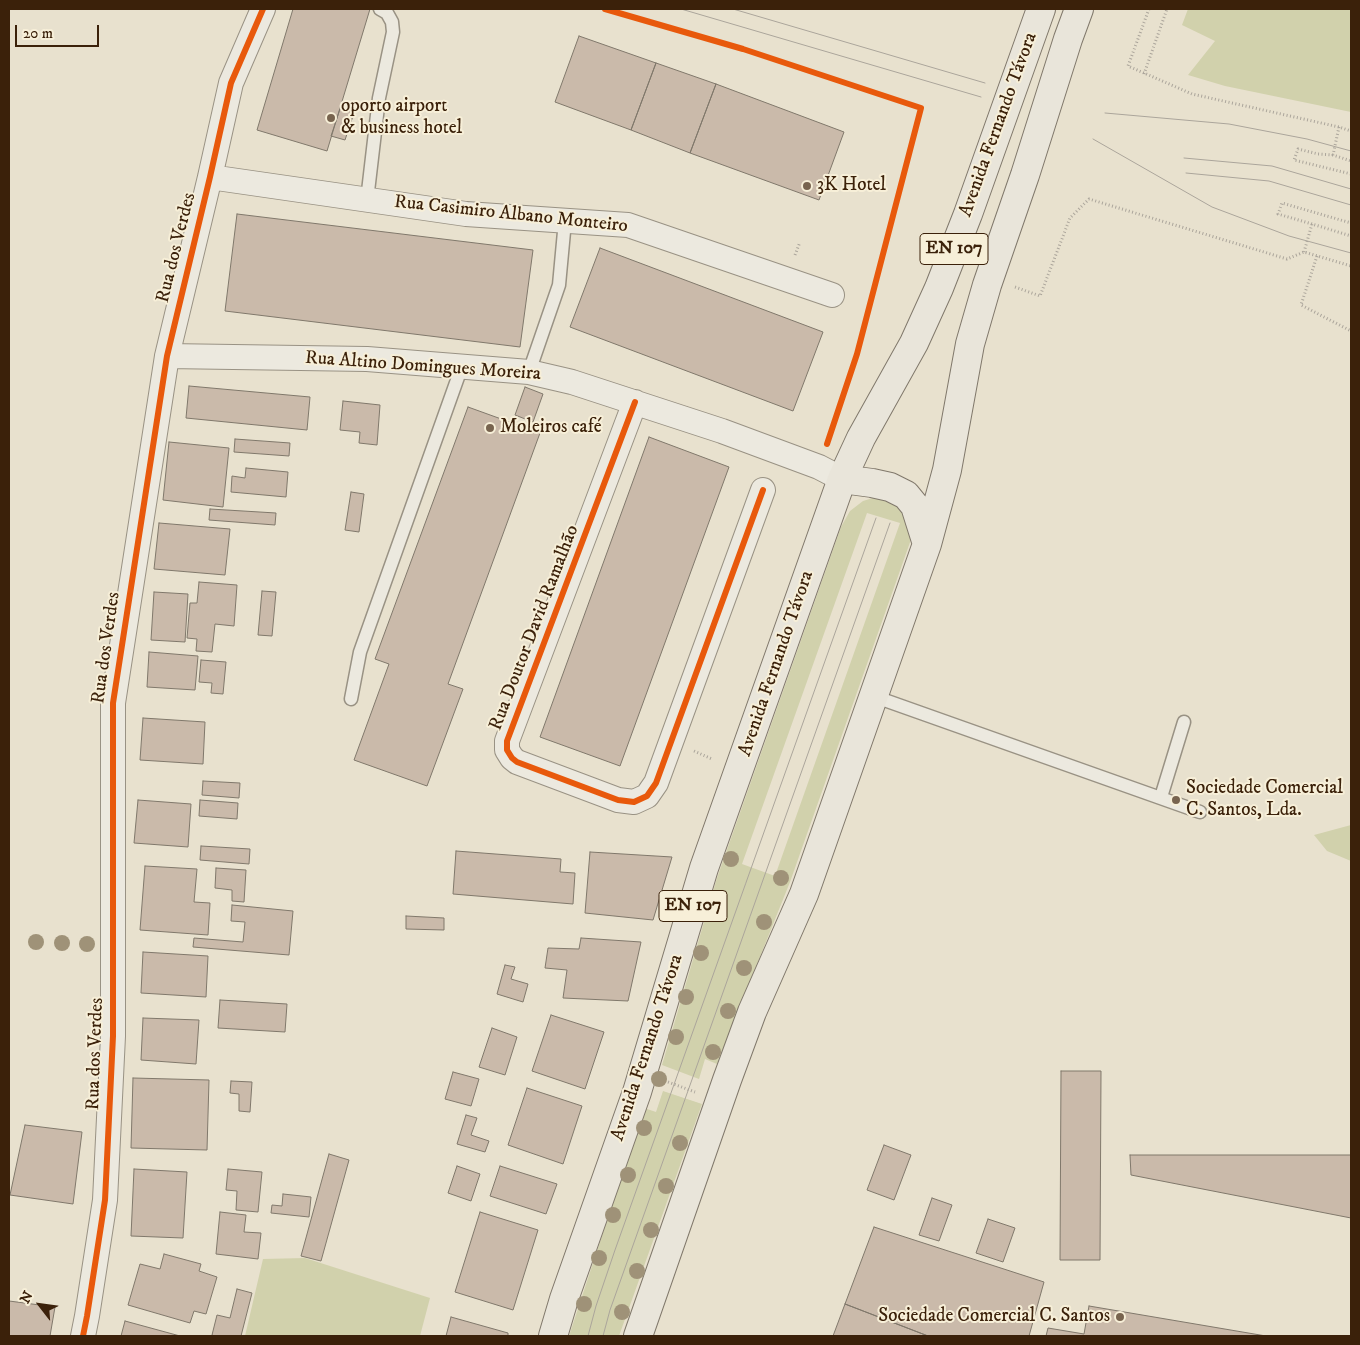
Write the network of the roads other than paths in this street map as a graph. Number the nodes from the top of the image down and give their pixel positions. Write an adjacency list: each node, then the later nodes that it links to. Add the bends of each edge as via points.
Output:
1 (262, 9): 5 (street, Rua dos Verdes, via 231,83)
2 (380, 9): 6 (lane, via 387,12 393,32 379,98)
3 (1041, 9): 13 (main road, Avenida Fernando Távora / EN 107, via 939,288 914,343)
4 (1079, 9): 15 (main road, Avenida Fernando Távora / EN 107, via 972,336 947,470)
5 (210, 177): 6 (street, Rua Casimiro Albano Monteiro); 9 (street, Rua dos Verdes)
6 (367, 200): 7 (street, Rua Casimiro Albano Monteiro, via 466,214)
7 (565, 221): 8 (street, Rua Casimiro Albano Monteiro, via 628,225); 11 (lane, via 558,285)
8 (832, 295)
9 (167, 356): 10 (street, Rua Altino Domingues Moreira, via 367,359); 21 (street, Rua dos Verdes, via 113,703 112,1036 106,1190)
10 (462, 366): 11 (street, Rua Altino Domingues Moreira); 17 (lane, via 360,652)
11 (529, 372): 12 (street, Rua Altino Domingues Moreira)
12 (635, 402): 13 (street, Rua Altino Domingues Moreira, via 731,434); 14 (street, Rua Doutor David Ramalhão, via 507,741 507,750 517,762 618,800 634,802 647,796 656,783)
13 (842, 479): 15 (main road, via 890,487 906,495 915,506); 22 (main road, Avenida Fernando Távora / EN 107, via 704,868 636,1092)
14 (763, 490)
15 (927, 544): 16 (main road, Avenida Fernando Távora / EN 107)
16 (873, 696): 19 (lane); 23 (main road, Avenida Fernando Távora / EN 107, via 804,894 726,1080)
17 (351, 699)
18 (1184, 722): 19 (lane)
19 (1161, 797): 20 (lane)
20 (1200, 812)
21 (83, 1336)
22 (553, 1336)
23 (638, 1336)

